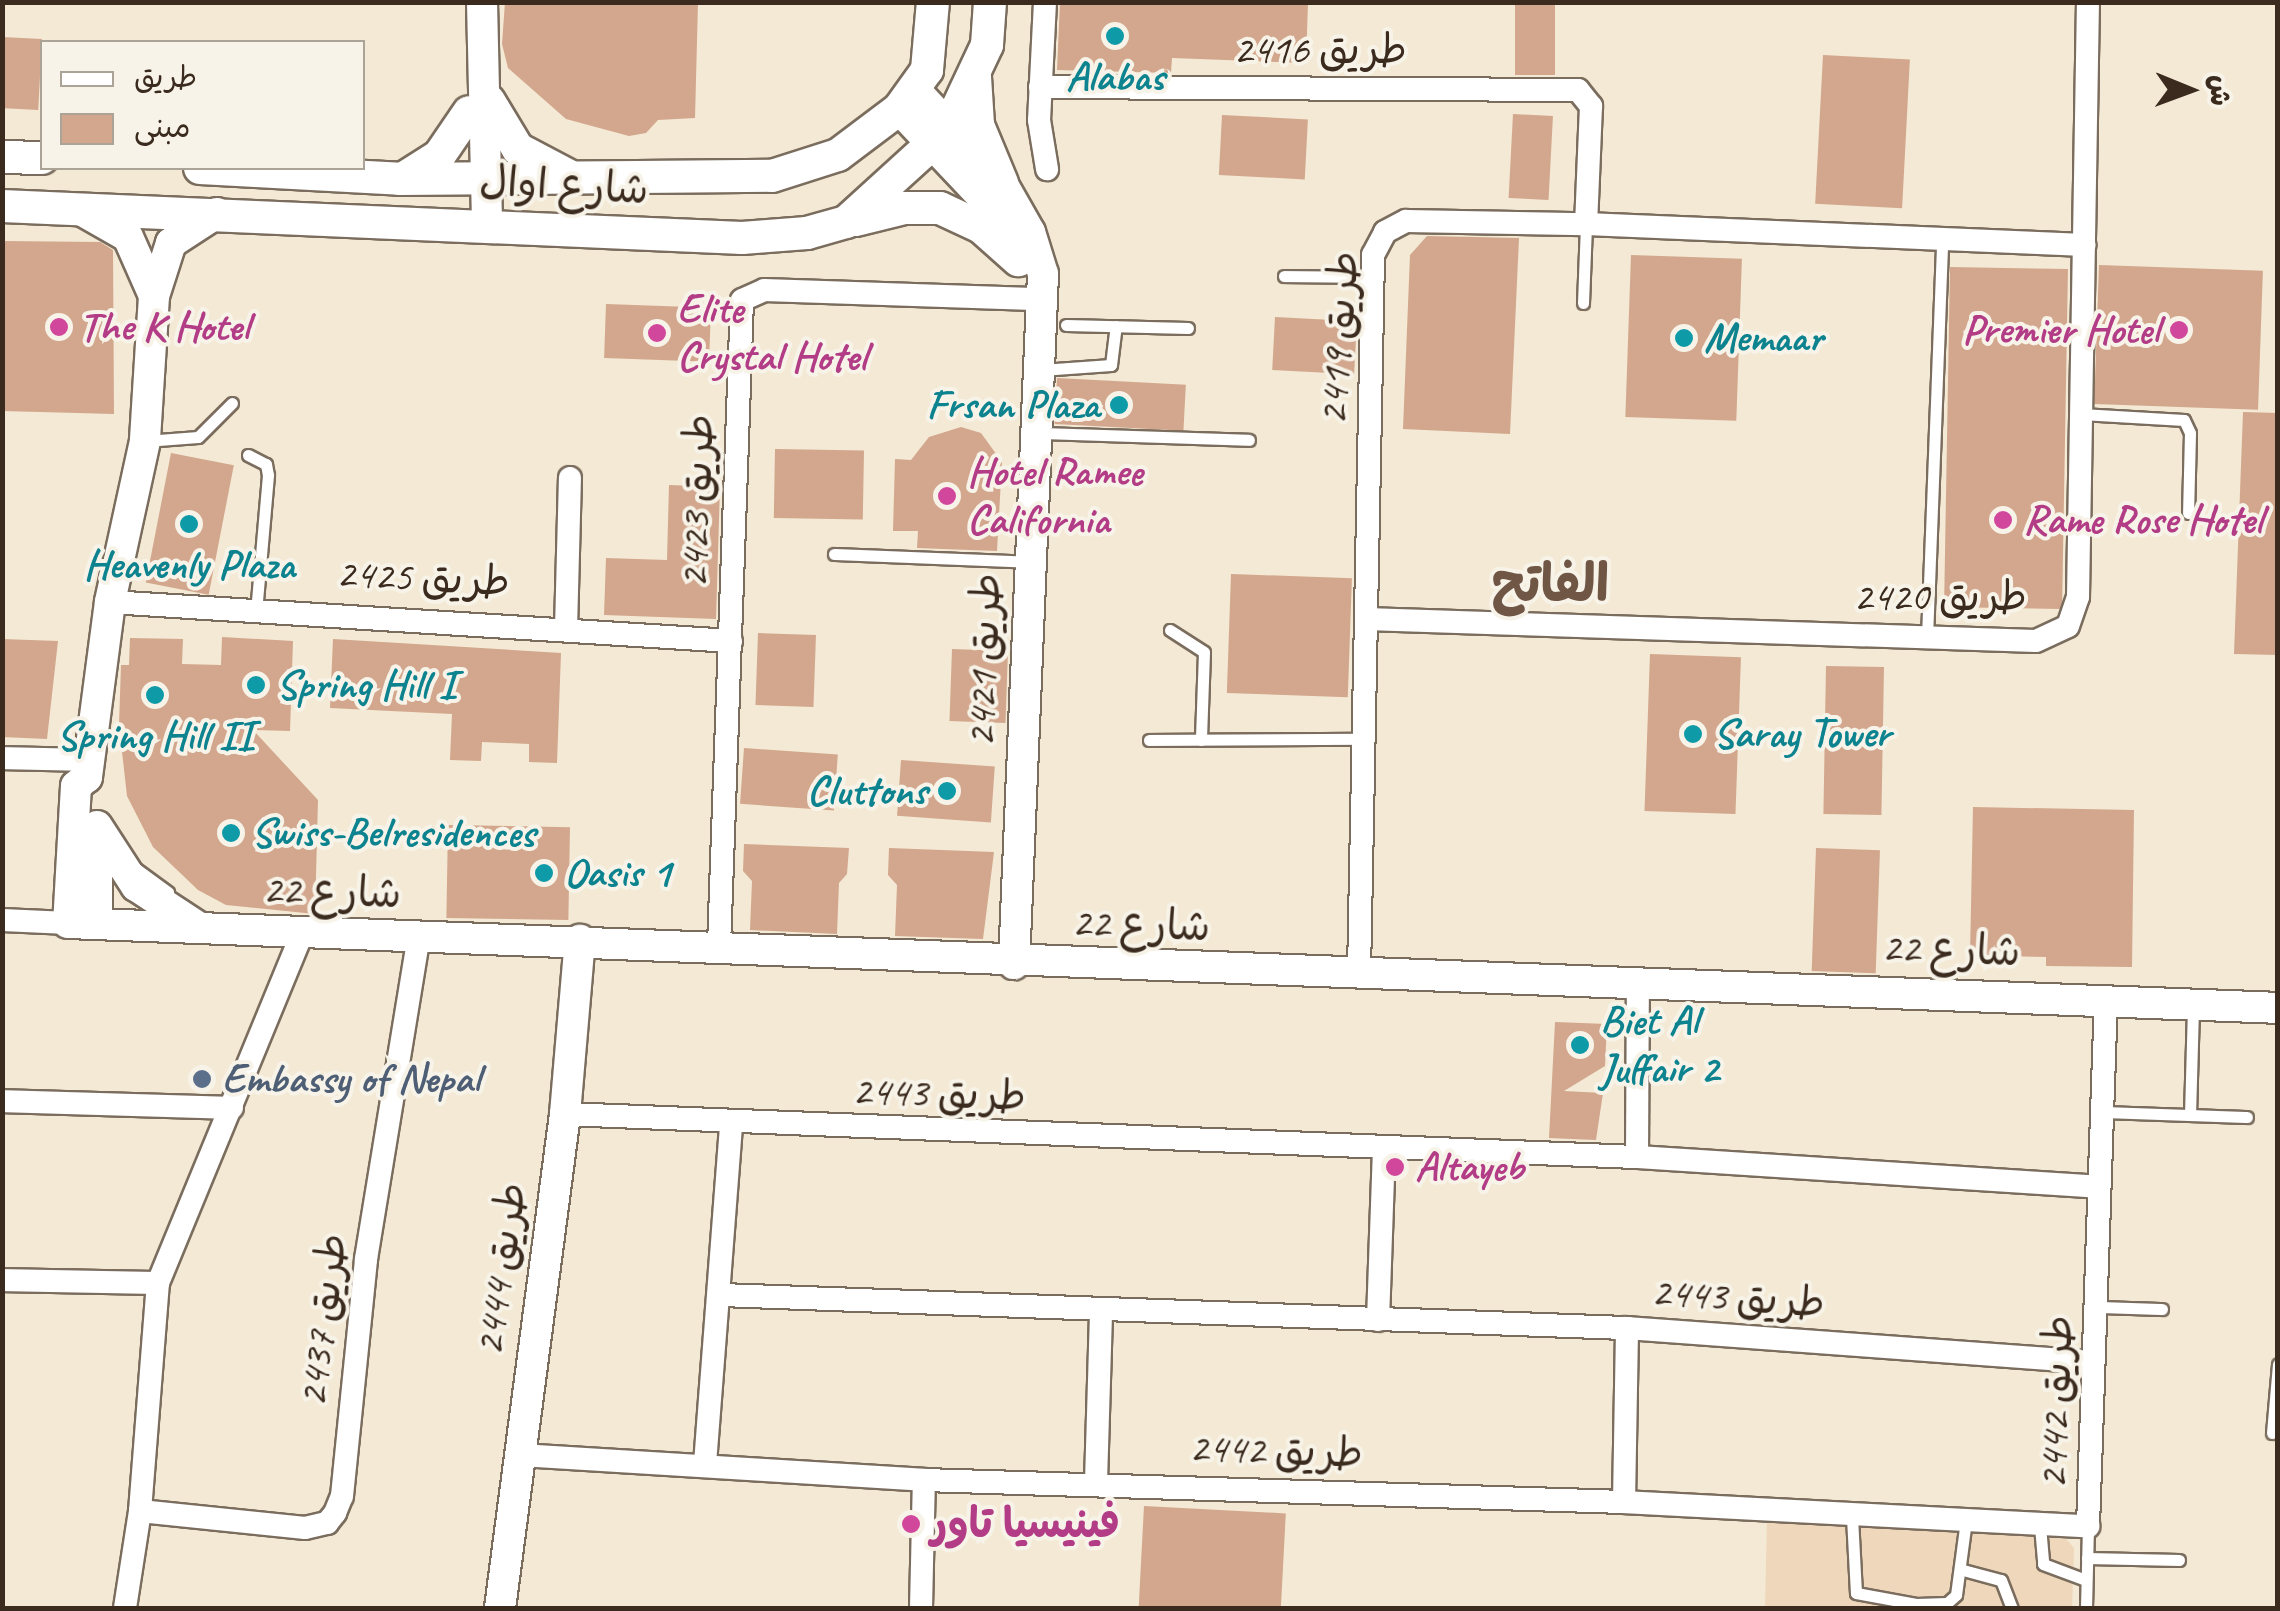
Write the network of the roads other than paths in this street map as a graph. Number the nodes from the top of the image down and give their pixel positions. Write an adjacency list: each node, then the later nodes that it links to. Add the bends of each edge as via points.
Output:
1 (482, 2): 9 (street)
2 (933, 2): 8 (main road, via 927,70)
3 (990, 2): 6 (main road, شارع اوال, via 987,45)
4 (1045, 2): 7 (street)
5 (2088, 2): 24 (street, طريق 2420)
6 (975, 77): 10 (main road, شارع اوال); 16 (main road, via 978,125)
7 (1040, 87): 11 (street); 22 (street, طريق 2416, via 1578,90 1591,106)
8 (906, 99): 10 (street, طريق 2421); 15 (main road, شارع اوال, via 838,155 772,176)
9 (479, 106): 13 (main road, via 439,156); 14 (street); 15 (main road, via 518,149)
10 (941, 138): 16 (street, طريق 2421); 20 (main road, شارع اوال); 25 (street, طريق 2421, via 988,203)
11 (1047, 169)
12 (236, 170): 13 (main road, شارع اوال)
13 (400, 179): 14 (main road, شارع اوال)
14 (478, 180): 15 (main road, شارع اوال); 21 (street)
15 (580, 181)
16 (1002, 183): 29 (street, طريق 2421, via 1038,249)
17 (2, 206): 18 (main road, شارع اوال)
18 (78, 209): 19 (main road, شارع اوال); 28 (street, via 128,238)
19 (220, 212): 21 (main road, شارع اوال); 28 (street, via 171,243)
20 (846, 222): 21 (main road, شارع اوال, via 808,234 742,238); 25 (main road, via 904,208 940,208 981,227)
21 (477, 223)
22 (1586, 224): 23 (street, طريق 2419); 27 (street, طريق 2419, via 1406,221 1384,232 1373,255); 30 (lane)
23 (1942, 241): 24 (street, طريق 2419); 50 (lane)
24 (2086, 245): 36 (street, طريق 2420, via 2092,277)
25 (1018, 260): 29 (street, طريق 2421)
26 (1284, 276): 27 (lane)
27 (1373, 277): 46 (street, طريق 2419)
28 (154, 296): 39 (street)
29 (1041, 299): 34 (street, طريق 2421); 51 (street, طريق 2423, via 756,290 742,300)
30 (1583, 303)
31 (1066, 325): 32 (lane)
32 (1116, 326): 33 (lane); 34 (lane, via 1116,357 1106,367)
33 (1188, 328)
34 (1038, 370): 37 (street, طريق 2421)
35 (232, 403): 39 (lane, via 198,437)
36 (2082, 414): 42 (lane, via 2184,420 2190,433); 50 (street, طريق 2420, via 2078,597 2068,626 2036,641)
37 (1036, 433): 38 (lane); 44 (street, طريق 2421)
38 (1248, 440)
39 (145, 441): 45 (street)
40 (248, 456): 47 (lane, via 266,464 268,475)
41 (570, 478): 48 (street)
42 (2188, 514)
43 (834, 554): 44 (lane)
44 (1030, 562): 65 (street, طريق 2421, via 1018,656)
45 (110, 602): 47 (street, طريق 2425); 56 (street)
46 (1363, 605): 50 (street, طريق 2420); 52 (street, طريق 2419)
47 (256, 611): 48 (street, طريق 2425)
48 (566, 630): 51 (street, طريق 2425)
49 (1170, 630): 54 (lane, via 1204,652)
50 (1928, 637)
51 (731, 640): 64 (street, طريق 2423)
52 (1360, 738): 54 (lane); 66 (street, طريق 2419)
53 (1149, 740): 54 (lane)
54 (1201, 740)
55 (2, 758): 56 (street)
56 (88, 769): 57 (street); 59 (street, via 76,786)
57 (97, 826): 59 (street); 60 (street, via 116,862 154,902)
58 (2, 920): 59 (street, شارع 22)
59 (82, 923): 60 (street, شارع 22)
60 (195, 925): 61 (street, شارع 22)
61 (301, 936): 62 (street, شارع 22); 72 (street)
62 (418, 937): 63 (street, شارع 22); 97 (street, طريق 2437, via 366,1259 335,1512 326,1523 305,1528)
63 (580, 940): 64 (street, شارع 22); 74 (street, طريق 2444)
64 (719, 946): 65 (street, شارع 22)
65 (1014, 964): 66 (street, شارع 22)
66 (1359, 973): 67 (street, شارع 22)
67 (1638, 981): 68 (street, شارع 22); 79 (street)
68 (2106, 998): 69 (street, شارع 22); 73 (street, طريق 2442)
69 (2193, 1003): 70 (street, شارع 22); 75 (lane)
70 (2278, 1008)
71 (2, 1101): 72 (street)
72 (232, 1108): 82 (street)
73 (2102, 1112): 75 (lane); 80 (street, طريق 2442)
74 (565, 1114): 77 (street, طريق 2443); 92 (street, طريق 2444)
75 (2190, 1115): 76 (lane)
76 (2247, 1116)
77 (732, 1122): 78 (street, طريق 2443); 83 (street)
78 (1384, 1150): 79 (street, طريق 2443); 87 (street)
79 (1637, 1157): 80 (street, طريق 2443)
80 (2095, 1187): 84 (street, طريق 2442)
81 (3, 1282): 82 (street)
82 (158, 1283): 97 (street)
83 (721, 1295): 86 (street, طريق 2443); 93 (street)
84 (2098, 1307): 85 (lane); 89 (street, طريق 2442)
85 (2162, 1309)
86 (1101, 1312): 87 (street, طريق 2443); 95 (street)
87 (1378, 1320): 88 (street, طريق 2443)
88 (1626, 1328): 89 (street, طريق 2443); 96 (street)
89 (2093, 1362): 101 (street, طريق 2442)
90 (2278, 1364): 91 (lane)
91 (2272, 1433)
92 (519, 1455): 93 (street, طريق 2442); 107 (street, طريق 2444)
93 (705, 1464): 94 (street, طريق 2442)
94 (924, 1480): 95 (street, طريق 2442); 108 (street)
95 (1096, 1482): 96 (street, طريق 2442)
96 (1624, 1502): 98 (street, طريق 2442)
97 (140, 1511): 106 (street)
98 (1852, 1517): 99 (street, طريق 2442); 104 (lane, via 1851,1581 1862,1597 1946,1603)
99 (1966, 1520): 100 (street, طريق 2442); 104 (lane)
100 (2040, 1526): 101 (street, طريق 2442); 105 (lane, via 2043,1564)
101 (2088, 1526): 102 (lane)
102 (2087, 1558): 103 (lane); 105 (lane)
103 (2178, 1560)
104 (1963, 1570): 109 (lane, via 2001,1580)
105 (2086, 1580): 110 (lane)
106 (125, 1608)
107 (500, 1608)
108 (921, 1608)
109 (2012, 1608)
110 (2086, 1608)

